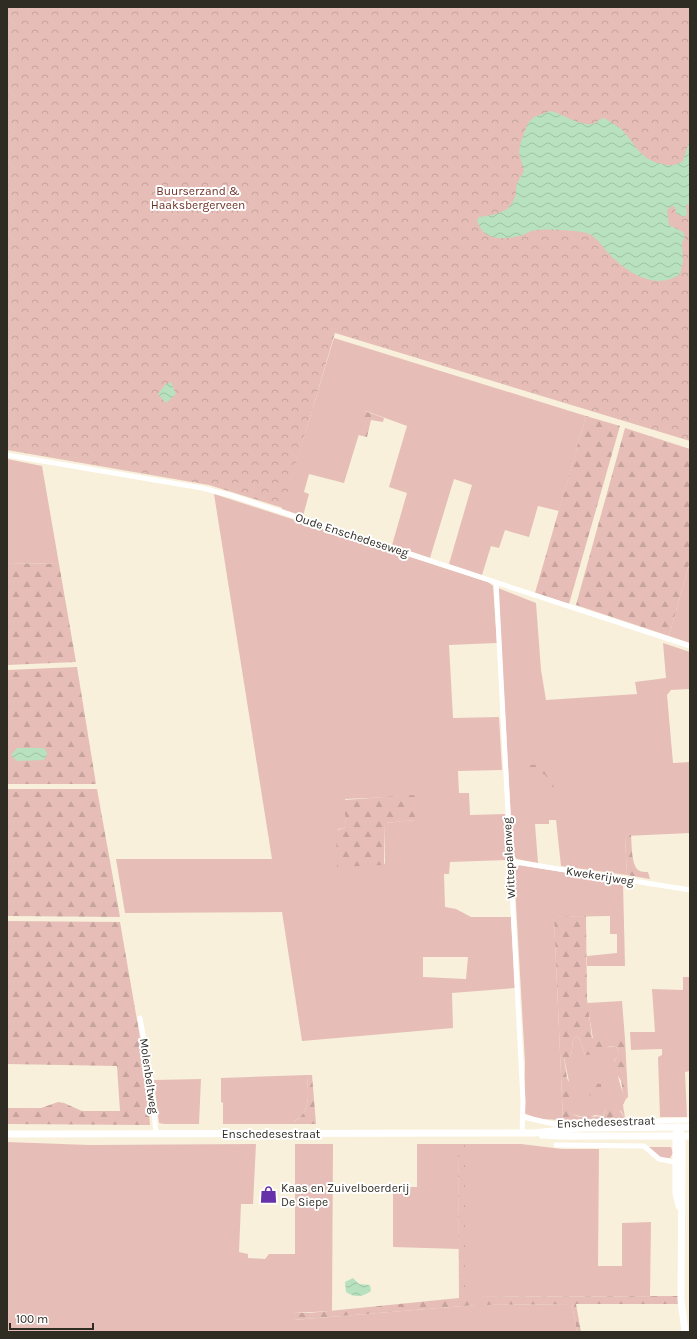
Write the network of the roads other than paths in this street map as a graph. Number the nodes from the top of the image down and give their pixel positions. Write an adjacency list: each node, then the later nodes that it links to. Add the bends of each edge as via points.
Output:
1 (7, 455): 2 (street, Oude Enschedeseweg, via 202,488)
2 (496, 582): 3 (street, Oude Enschedeseweg); 4 (street, Wittepalenweg)
3 (690, 646)
4 (509, 861): 5 (street, Kwekerijweg); 7 (street, Wittepalenweg)
5 (690, 890)
6 (140, 1018): 14 (street, Molenbeltweg, via 151,1080)
7 (523, 1117): 8 (street, Enschedesestraat, via 554,1124); 11 (street, Wittepalenweg)
8 (690, 1120)
9 (678, 1127): 10 (street, Enschedesestraat); 12 (street, Enschedesestraat, via 580,1128); 15 (street)
10 (690, 1127)
11 (522, 1133): 12 (street, Enschedesestraat); 14 (street, Enschedesestraat)
12 (534, 1133): 15 (street, Enschedesestraat, via 559,1136)
13 (7, 1134): 14 (street, Enschedesestraat)
14 (156, 1134)
15 (678, 1136): 16 (street, Enschedesestraat); 18 (street)
16 (690, 1136)
17 (556, 1146): 18 (street, Enschedesestraat, via 644,1146 659,1160)
18 (679, 1163): 19 (street, via 681,1300)
19 (684, 1332)

